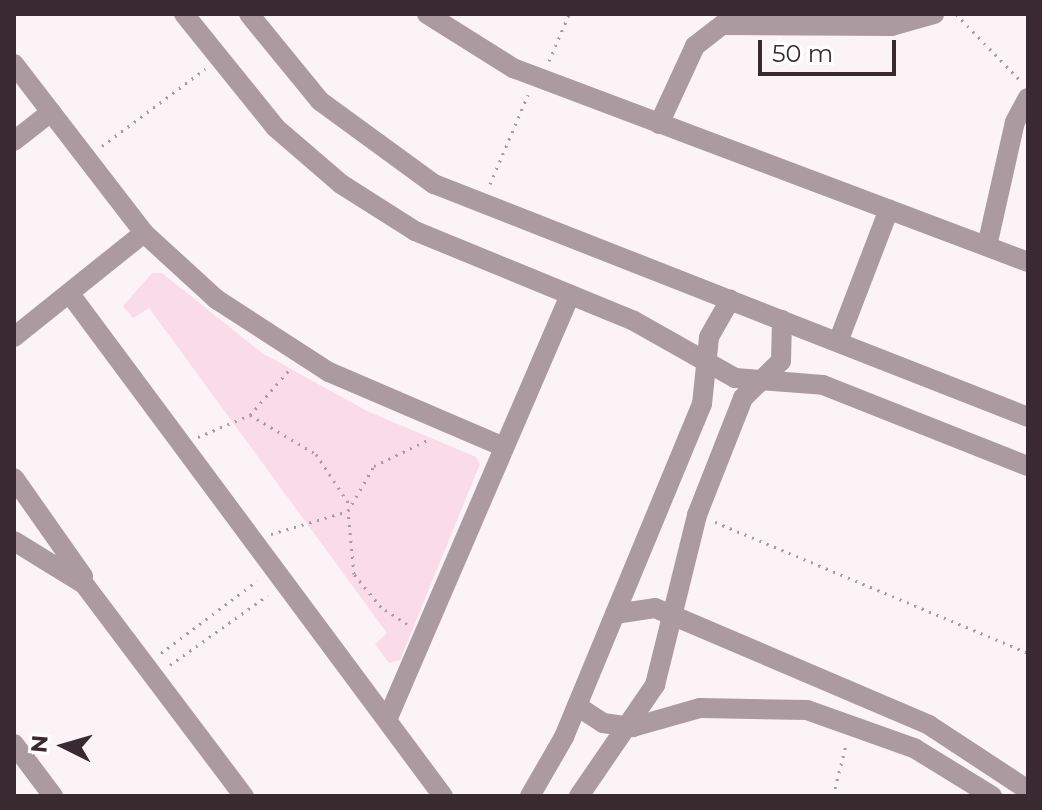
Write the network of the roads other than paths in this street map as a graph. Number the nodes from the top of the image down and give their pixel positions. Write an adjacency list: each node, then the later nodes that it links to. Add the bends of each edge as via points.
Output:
1 (184, 14): 15 (street, via 276,128 341,184 415,231)
2 (249, 14): 16 (street, via 296,75 365,139 434,184)
3 (427, 14): 8 (street, via 480,52)
4 (934, 14): 8 (street, via 892,26 722,25 695,46)
5 (14, 64): 7 (street)
6 (1028, 98): 12 (street, via 1015,122)
7 (51, 112): 9 (street); 11 (street)
8 (659, 124): 10 (street)
9 (14, 141)
10 (889, 209): 12 (street); 19 (street)
11 (144, 233): 14 (street); 23 (street, via 216,299 296,354)
12 (987, 246): 13 (street)
13 (1024, 258)
14 (70, 294): 18 (street); 32 (street)
15 (570, 295): 20 (street, via 664,335); 23 (street)
16 (730, 300): 17 (street); 20 (street, via 709,337)
17 (782, 320): 19 (street); 21 (street, via 786,348)
18 (14, 337)
19 (838, 342): 22 (street)
20 (711, 365): 21 (street); 29 (street, via 702,404)
21 (761, 380): 24 (street, via 823,385); 30 (street, via 743,398 697,515)
22 (1028, 417)
23 (504, 447): 32 (street)
24 (1028, 466)
25 (14, 478): 26 (street)
26 (41, 515): 27 (street); 28 (street, via 79,564)
27 (18, 549): 28 (street)
28 (84, 584): 38 (street)
29 (615, 614): 30 (street, via 641,606); 31 (street)
30 (668, 615): 33 (street, via 662,662); 36 (street, via 929,725)
31 (577, 706): 33 (street, via 603,723); 40 (street)
32 (387, 720): 39 (street)
33 (633, 727): 41 (street); 42 (street, via 735,705 807,710 914,748)
34 (14, 744): 35 (street)
35 (24, 771): 37 (street)
36 (1028, 790)
37 (53, 796)
38 (244, 796)
39 (443, 796)
40 (530, 796)
41 (579, 796)
42 (992, 796)

